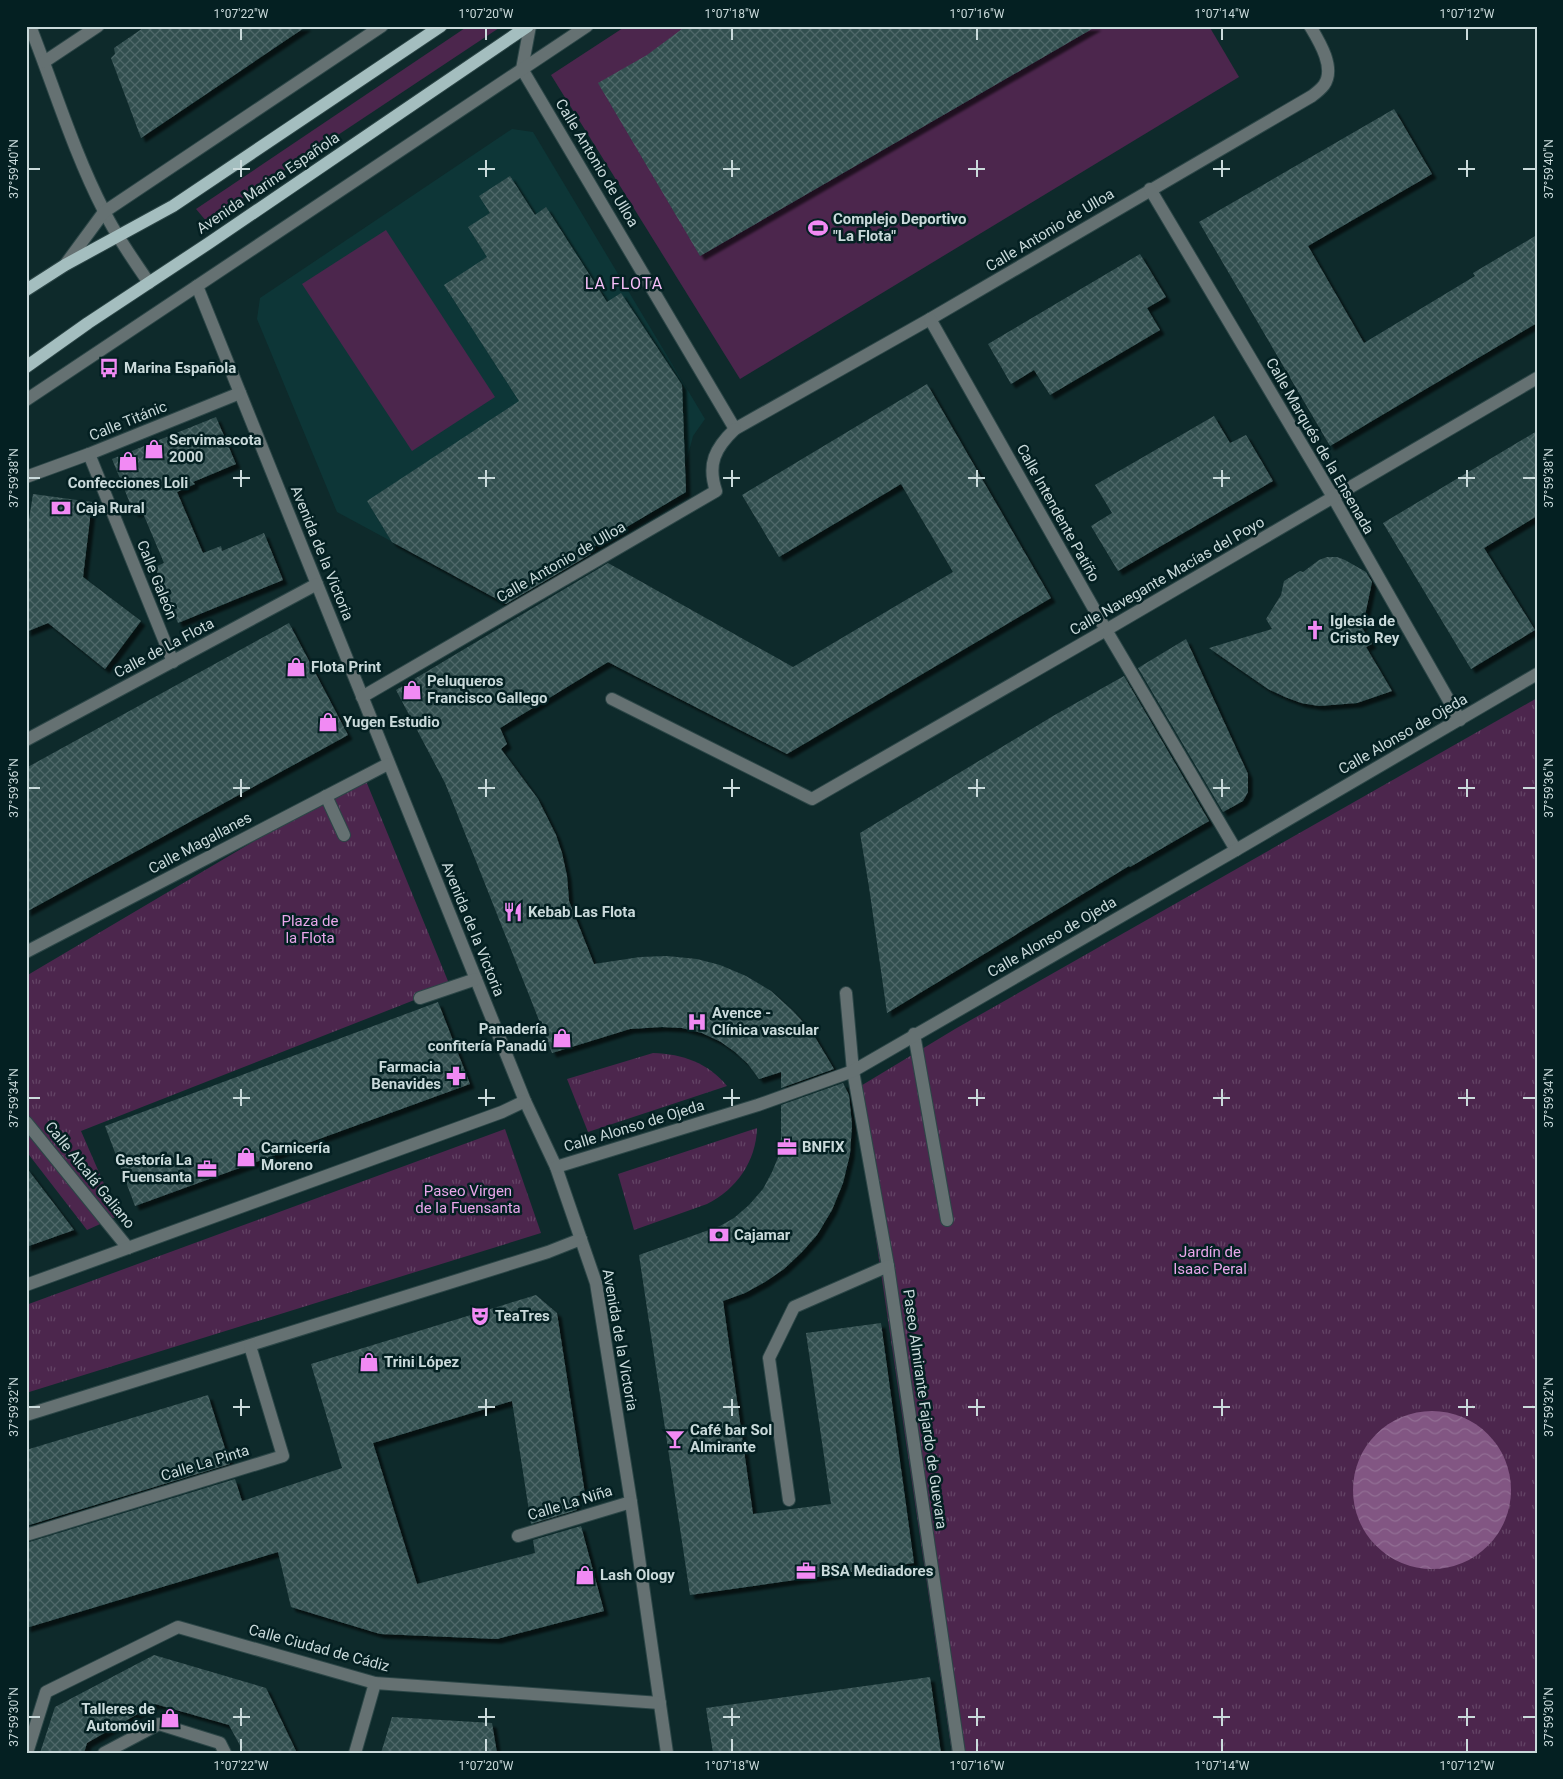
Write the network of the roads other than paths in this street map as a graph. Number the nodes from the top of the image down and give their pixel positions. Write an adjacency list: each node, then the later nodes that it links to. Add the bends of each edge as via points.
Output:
1 (30, 26): 8 (street)
2 (98, 26): 8 (street)
3 (382, 26): 11 (street)
4 (441, 26): 12 (main road, via 173,206)
5 (529, 26): 9 (street, Avenida Marina Española); 14 (main road, Avenida Marina Española)
6 (587, 26): 9 (street)
7 (1310, 26): 10 (street, Calle Antonio de Ulloa, via 1326,60 1325,85 1312,96)
8 (44, 62): 11 (street)
9 (522, 69): 15 (street); 22 (street, Calle Antonio de Ulloa)
10 (1150, 190): 17 (street, Calle Antonio de Ulloa); 25 (street, Calle Marqués de la Ensenada)
11 (104, 212): 12 (street); 13 (street)
12 (117, 235): 13 (main road); 14 (street)
13 (65, 265): 16 (main road)
14 (149, 282): 18 (main road, Avenida Marina Española)
15 (197, 286): 20 (street, Avenida de la Victoria); 21 (street)
16 (26, 290)
17 (930, 319): 22 (street, Calle Antonio de Ulloa); 27 (street, Calle Intendente Patiño)
18 (26, 368)
19 (1537, 378): 25 (street, Calle Navegante Macías del Poyo)
20 (240, 394): 23 (street, Calle Titánic); 26 (street, Avenida de la Victoria)
21 (26, 400)
22 (735, 429): 30 (street, Calle Antonio de Ulloa, via 723,440 711,468 716,491)
23 (89, 454): 24 (street, Calle Titánic); 28 (street, Calle Galeón)
24 (26, 477)
25 (1333, 497): 27 (street, Calle Navegante Macías del Poyo); 32 (street, Calle Marqués de la Ensenada)
26 (317, 584): 28 (street, Calle de La Flota); 30 (street, Avenida de la Victoria)
27 (1106, 630): 31 (street, Calle Navegante Macías del Poyo, via 812,799); 37 (street, Calle Intendente Patiño)
28 (173, 662): 33 (street, Calle de La Flota)
29 (1537, 674): 32 (street, Calle Alonso de Ojeda)
30 (362, 697): 34 (street, Avenida de la Victoria)
31 (612, 699)
32 (1460, 720): 37 (street, Calle Alonso de Ojeda)
33 (26, 740)
34 (388, 764): 35 (street, Calle Magallanes); 39 (street, Avenida de la Victoria)
35 (326, 796): 36 (street); 38 (street, Calle Magallanes)
36 (344, 835)
37 (1236, 850): 42 (street, Calle Alonso de Ojeda)
38 (26, 952)
39 (476, 979): 41 (street); 44 (street, Avenida de la Victoria)
40 (846, 993): 43 (street, Paseo Almirante Fajardo de Guevara)
41 (420, 998)
42 (914, 1034): 43 (street, Calle Alonso de Ojeda); 47 (street)
43 (853, 1071): 46 (street, Calle Alonso de Ojeda, via 758,1105); 50 (street, Paseo Almirante Fajardo de Guevara)
44 (525, 1101): 46 (street, Avenida de la Victoria); 49 (street)
45 (26, 1122): 49 (street, Calle Alcalá Galiano)
46 (556, 1167): 48 (street, Avenida de la Victoria)
47 (947, 1220)
48 (581, 1239): 52 (street); 55 (street, Avenida de la Victoria, via 596,1282)
49 (128, 1248): 51 (street)
50 (888, 1266): 54 (street, via 794,1306 769,1358); 67 (street, Paseo Almirante Fajardo de Guevara)
51 (26, 1285)
52 (250, 1346): 53 (street); 56 (street, Calle La Pinta, via 283,1456)
53 (26, 1415)
54 (789, 1500)
55 (631, 1502): 57 (street, Calle La Niña); 59 (street, Avenida de la Victoria)
56 (26, 1535)
57 (518, 1536)
58 (375, 1683): 59 (street, Calle Ciudad de Cádiz); 61 (street, Calle Ciudad de Cádiz, via 178,1627 46,1692); 65 (street)
59 (660, 1703): 66 (street, Avenida de la Victoria)
60 (26, 1723): 61 (street)
61 (31, 1739): 62 (street)
62 (27, 1753)
63 (104, 1753): 64 (street, via 159,1724 220,1743)
64 (225, 1753)
65 (354, 1753)
66 (667, 1753)
67 (959, 1753)

